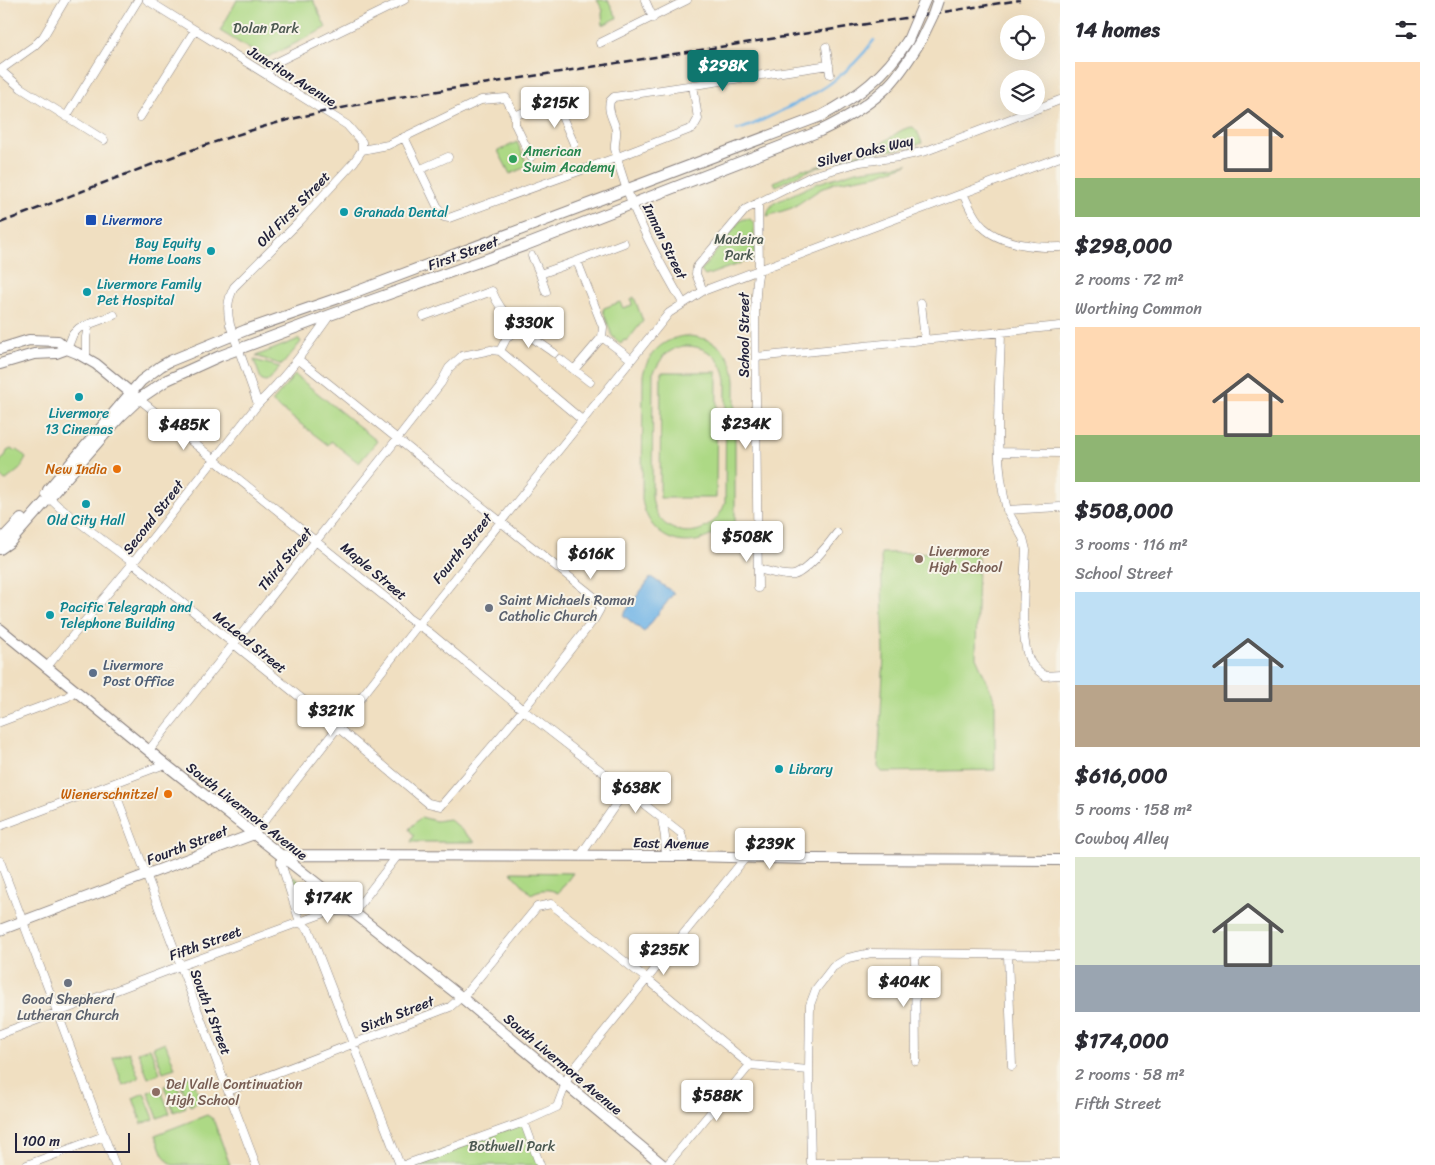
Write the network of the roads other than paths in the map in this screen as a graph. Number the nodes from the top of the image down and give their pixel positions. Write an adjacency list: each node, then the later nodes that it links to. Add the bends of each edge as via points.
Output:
1 (65, 0): 14 (street, via 43,37)
2 (138, 0): 22 (street)
3 (147, 0): 10 (street, Junction Avenue)
4 (404, 0): 16 (street, via 273,64)
5 (645, 0): 9 (street)
6 (687, 0): 9 (street)
7 (925, 0): 33 (main road, First Street, bridge, via 908,40 896,58 862,92 821,116)
8 (938, 0): 36 (main road, First Street, bridge, via 921,40 890,84 872,101 820,131)
9 (653, 18): 11 (street)
10 (195, 30): 16 (street, Junction Avenue); 23 (street)
11 (600, 43)
12 (826, 47): 13 (street)
13 (829, 65): 15 (street); 17 (street)
14 (0, 70): 22 (street, via 20,88)
15 (830, 74)
16 (267, 75): 27 (street, Junction Avenue, via 347,125 362,142)
17 (694, 85): 30 (street, via 698,119 693,128); 30 (street, Inman Street, via 614,96 609,109 616,132)
18 (1060, 100): 35 (street, Silver Oaks Way, via 926,150 860,162 812,176)
19 (576, 102): 20 (street)
20 (557, 105): 21 (street, via 530,109); 26 (street)
21 (514, 116): 24 (street, via 506,98 481,100); 29 (street, via 514,124)
22 (66, 117): 25 (street)
23 (140, 117)
24 (404, 137): 27 (street, via 388,145); 32 (street)
25 (104, 140)
26 (574, 144)
27 (362, 150): 54 (street, Old First Street, via 298,223 234,287 227,305)
28 (448, 157): 32 (street)
29 (531, 157)
30 (618, 157): 32 (street, via 449,218 441,214); 33 (street, Inman Street)
31 (1060, 157): 34 (street, Fourth Street)
32 (420, 170)
33 (627, 190): 36 (street, Inman Street); 54 (main road, First Street)
34 (963, 194): 38 (street, via 974,216 992,234 1017,243); 41 (street, Fourth Street)
35 (758, 203): 41 (street, School Street); 43 (street, Silver Oaks Way, via 743,212 697,267 696,274)
36 (633, 204): 45 (street, Inman Street, via 658,260); 47 (main road, First Street)
37 (624, 243): 40 (street)
38 (1060, 246)
39 (532, 256): 42 (street)
40 (578, 261): 42 (street); 55 (street, via 603,327)
41 (759, 269): 43 (street, Fourth Street); 62 (street, School Street, via 755,308)
42 (540, 274): 44 (street)
43 (703, 291): 45 (street, Fourth Street)
44 (546, 292)
45 (683, 303): 66 (street, Fourth Street, via 669,313)
46 (921, 303): 56 (street)
47 (330, 314): 59 (main road, First Street); 64 (street, Second Street)
48 (114, 315): 50 (street)
49 (424, 316): 52 (street, via 492,291 496,302)
50 (89, 324): 58 (street, via 73,334); 63 (street)
51 (1060, 326): 53 (street)
52 (517, 327): 60 (street); 61 (street)
53 (1001, 332): 56 (street); 74 (street)
54 (233, 335): 59 (street, Old First Street); 70 (main road, First Street, via 161,366 141,381)
55 (602, 336): 66 (street); 68 (street)
56 (925, 340): 62 (street)
57 (0, 349): 58 (main road, Maple Street, via 42,339 58,341)
58 (67, 349): 63 (main road, Maple Street); 67 (main road, via 56,354 18,357)
59 (238, 349): 70 (main road, First Street); 71 (street, Old First Street)
60 (500, 351): 72 (street); 73 (street, Third Street, via 462,356 449,368)
61 (554, 353)
62 (756, 357): 85 (street, School Street)
63 (86, 358): 70 (main road, Maple Street)
64 (298, 359): 71 (street, Second Street); 73 (street)
65 (560, 359): 68 (street)
66 (631, 360): 72 (street, Fourth Street)
67 (0, 364)
68 (574, 370): 69 (street)
69 (590, 382)
70 (135, 396): 76 (street, Maple Street); 77 (main road, First Street)
71 (258, 404): 76 (street, Second Street)
72 (582, 420): 80 (street, Fourth Street)
73 (397, 439): 80 (street); 82 (street, Third Street)
74 (999, 452): 75 (street); 79 (street, via 1002,493)
75 (1060, 453)
76 (214, 460): 82 (street, Maple Street); 84 (street, Second Street)
77 (47, 496): 83 (main road, First Street, via 4,538); 84 (street, McLeod Street)
78 (1060, 507): 79 (street)
79 (1007, 510): 91 (street, via 1026,550 1025,650 1031,664 1045,676)
80 (501, 521): 87 (street, Fourth Street); 93 (street, via 598,600 600,609)
81 (837, 533): 85 (street, via 811,562 795,574)
82 (315, 541): 87 (street, Maple Street); 89 (street, Third Street)
83 (0, 548)
84 (133, 563): 89 (street, McLeod Street); 90 (street, Second Street)
85 (758, 569): 86 (street, School Street)
86 (758, 588)
87 (418, 625): 93 (street, Maple Street); 95 (street, Fourth Street)
88 (0, 630): 90 (main road, South Livermore Avenue)
89 (233, 645): 95 (street, McLeod Street); 96 (street, Third Street)
90 (46, 668): 92 (main road, South Livermore Avenue)
91 (1060, 675)
92 (76, 690): 94 (street, via 67,697); 96 (main road, South Livermore Avenue)
93 (523, 710): 95 (street, McLeod Street, via 441,806 428,803); 99 (street, Maple Street)
94 (0, 722)
95 (337, 728): 102 (street, Fourth Street)
96 (149, 750): 97 (main road, South Livermore Avenue)
97 (165, 764): 98 (street); 102 (main road, South Livermore Avenue)
98 (112, 784): 101 (street); 111 (street, South I Street)
99 (625, 791): 100 (street, Maple Street); 105 (street)
100 (662, 819): 106 (street); 107 (street, Maple Street, via 681,833)
101 (0, 826)
102 (254, 834): 103 (main road, South Livermore Avenue); 111 (main road, Fourth Street)
103 (281, 855): 104 (main road, East Avenue); 112 (main road, South Livermore Avenue); 114 (street)
104 (398, 855): 105 (main road, East Avenue); 112 (street)
105 (580, 856): 106 (main road, East Avenue)
106 (666, 856): 107 (main road, East Avenue)
107 (687, 856): 108 (main road, East Avenue)
108 (746, 857): 109 (main road, East Avenue); 120 (street)
109 (1060, 860)
110 (0, 862): 113 (street)
111 (146, 875): 113 (main road, Fourth Street); 119 (street, South I Street)
112 (354, 912): 114 (street, Fifth Street, via 334,910); 121 (main road, South Livermore Avenue)
113 (23, 921): 115 (main road, Fourth Street); 122 (street)
114 (300, 922): 119 (street, Fifth Street); 124 (street, via 309,930)
115 (0, 930)
116 (915, 954): 117 (street); 125 (street); 128 (street, via 871,954 848,958 833,967 816,989 810,1005)
117 (1008, 955): 118 (street); 127 (street)
118 (1060, 955)
119 (180, 966): 122 (street, Fifth Street); 130 (street, South I Street)
120 (647, 979): 121 (street, Sixth Street, via 551,904 537,907); 126 (street); 129 (street, via 569,1075)
121 (461, 997): 124 (street, Sixth Street, via 450,1007); 129 (main road, South Livermore Avenue)
122 (58, 1014): 123 (street, Fifth Street); 132 (street)
123 (0, 1034)
124 (354, 1044): 130 (street, Sixth Street); 137 (street)
125 (916, 1061)
126 (750, 1066): 128 (street); 141 (street)
127 (1012, 1066)
128 (809, 1070): 133 (street, via 811,1163)
129 (565, 1085): 131 (street, via 557,1107); 140 (main road, South Livermore Avenue)
130 (228, 1091): 136 (street, South I Street)
131 (524, 1122): 138 (street); 139 (street)
132 (104, 1136): 134 (street); 135 (street)
133 (1060, 1163)
134 (27, 1165)
135 (115, 1165)
136 (256, 1165)
137 (400, 1165)
138 (404, 1165)
139 (540, 1165)
140 (663, 1165)
141 (667, 1165)

